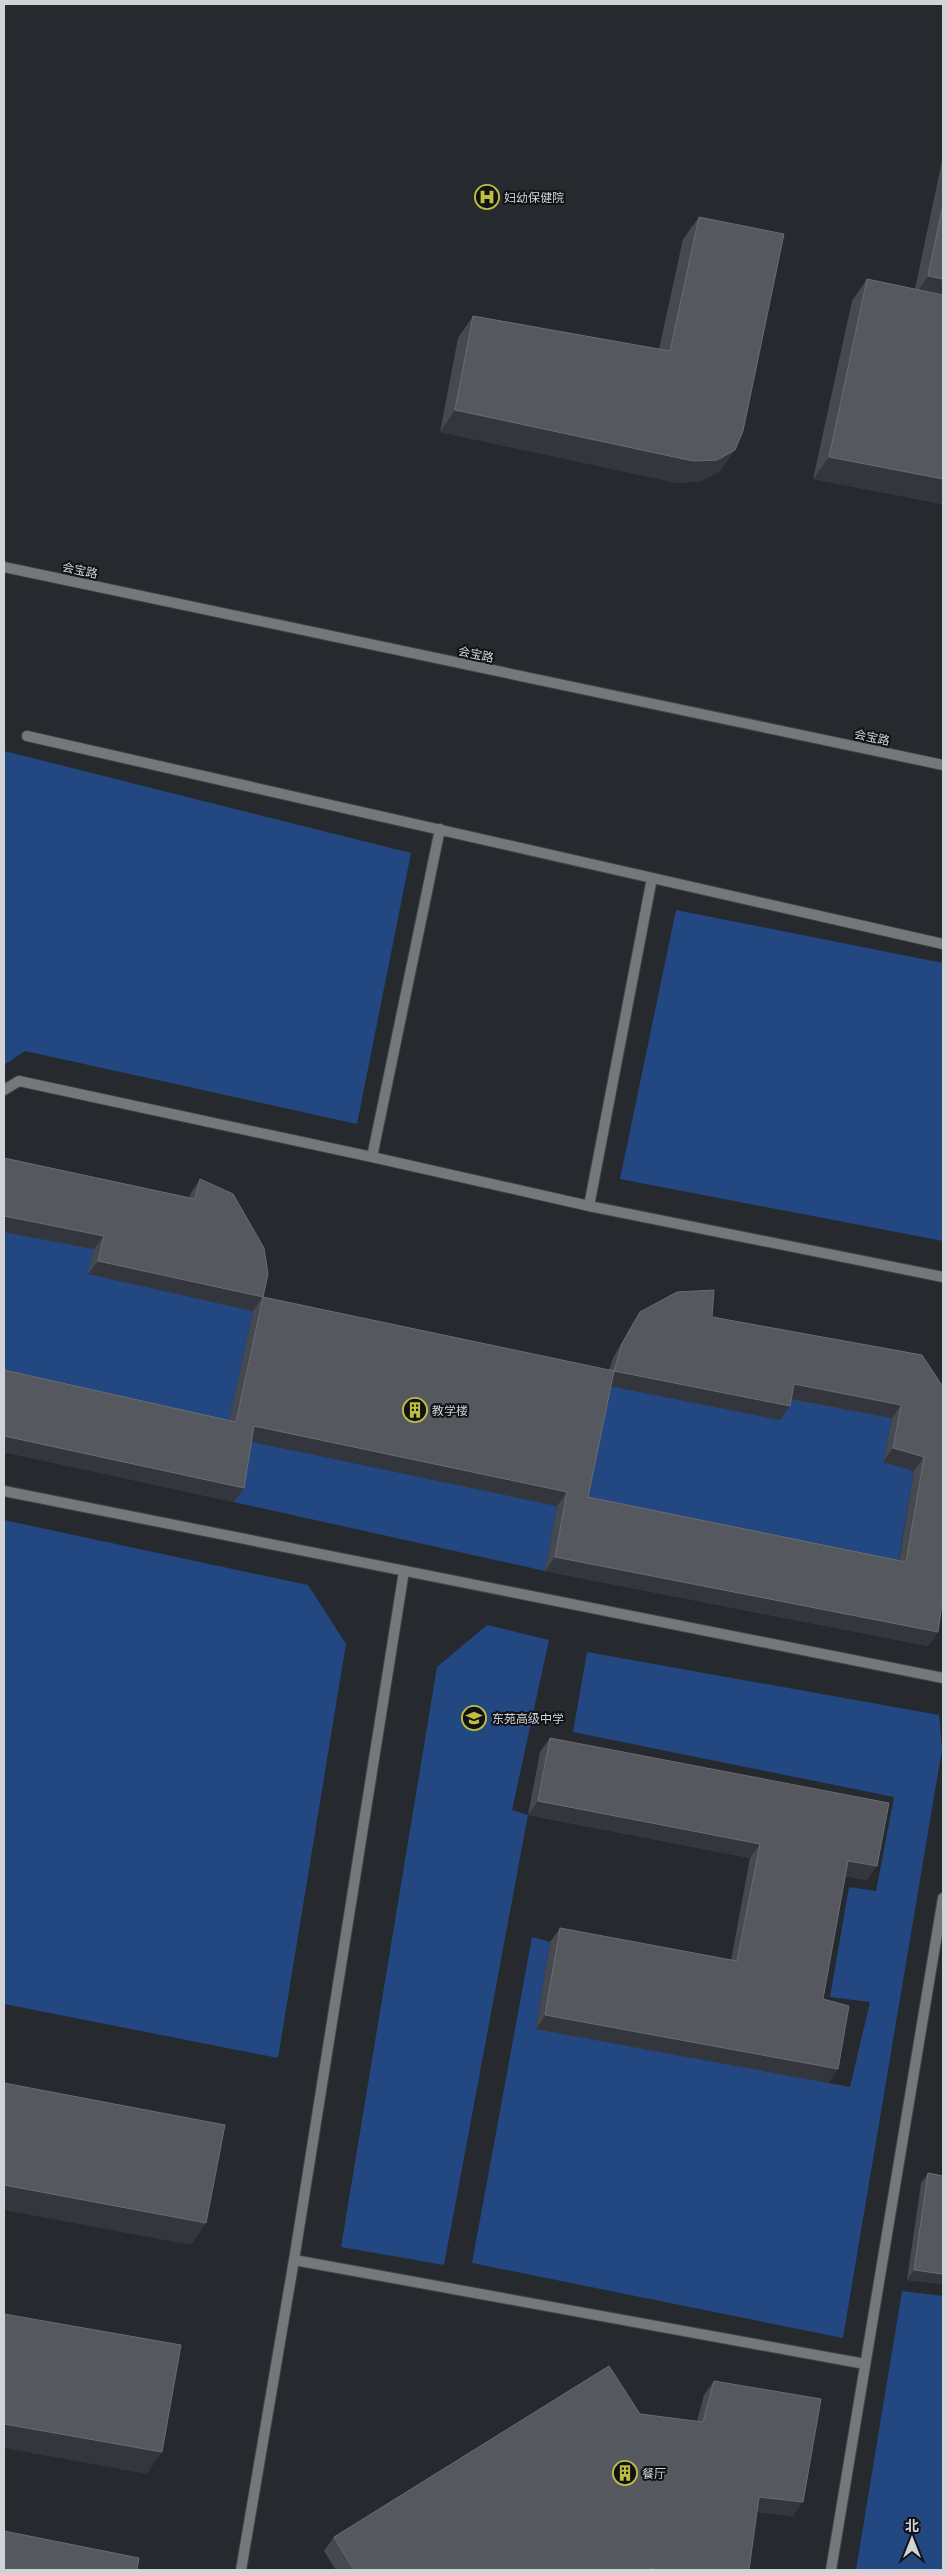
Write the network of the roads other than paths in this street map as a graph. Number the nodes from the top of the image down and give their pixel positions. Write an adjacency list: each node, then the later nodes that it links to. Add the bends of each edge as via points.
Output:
1 (4, 567): 3 (street, 会宝路)
2 (27, 736): 4 (street)
3 (943, 765)
4 (440, 829): 5 (street); 8 (street)
5 (652, 878): 6 (street); 9 (street)
6 (943, 944)
7 (4, 1090): 8 (street, via 19,1081)
8 (372, 1157): 9 (street)
9 (589, 1206): 10 (street)
10 (943, 1277)
11 (4, 1491): 12 (street)
12 (404, 1571): 13 (street); 15 (street)
13 (943, 1678)
14 (943, 1898): 16 (street)
15 (294, 2260): 16 (street); 17 (street)
16 (865, 2364): 18 (street)
17 (241, 2570)
18 (831, 2570)

